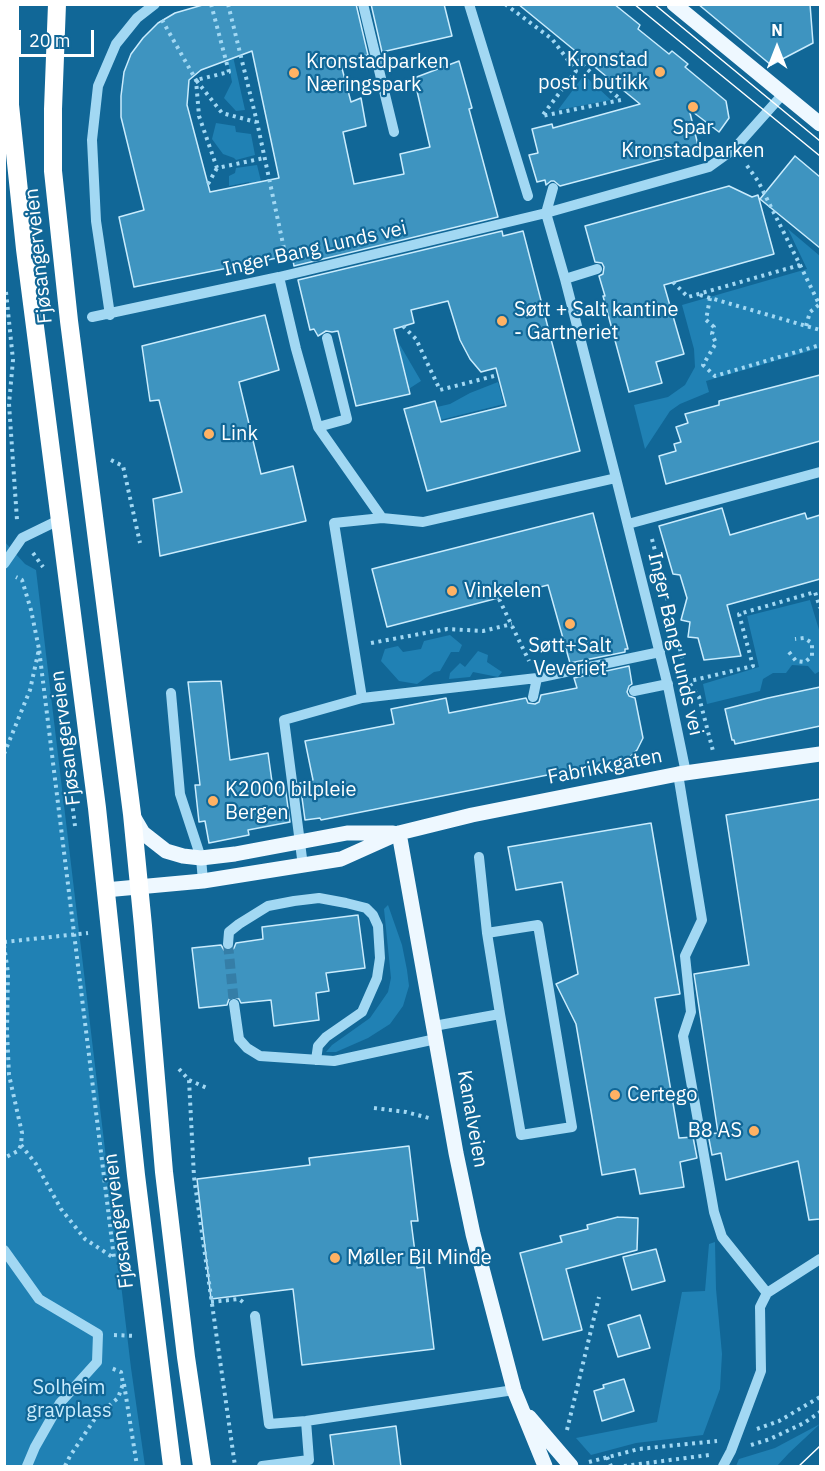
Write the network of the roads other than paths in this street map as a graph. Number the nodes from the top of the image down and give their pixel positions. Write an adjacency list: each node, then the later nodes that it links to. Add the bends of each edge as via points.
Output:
1 (10, 4): 23 (highway, Fjøsangerveien, via 10,105 34,328)
2 (57, 4): 35 (highway, Fjøsangerveien, via 53,171)
3 (155, 4): 16 (street, via 137,18 116,44 98,86 92,141 96,221)
4 (363, 4): 9 (street)
5 (469, 4): 11 (street)
6 (674, 4): 7 (main road)
7 (783, 94): 8 (main road); 12 (street, Inger Bang Lunds vei, via 734,149 709,167)
8 (820, 124)
9 (394, 132)
10 (553, 188): 12 (street)
11 (528, 196)
12 (546, 213): 14 (street, Inger Bang Lunds vei); 15 (street, Inger Bang Lunds vei)
13 (597, 269): 15 (street)
14 (279, 277): 16 (street, Inger Bang Lunds vei); 19 (street)
15 (565, 279): 21 (street, Inger Bang Lunds vei)
16 (110, 315): 17 (street, Inger Bang Lunds vei)
17 (92, 318)
18 (327, 338): 19 (street, via 347,419)
19 (318, 427): 22 (street)
20 (820, 472): 24 (street)
21 (616, 478): 22 (street, via 423,522); 24 (street, Inger Bang Lunds vei)
22 (382, 518): 32 (street, via 334,523)
23 (61, 519): 25 (street, via 22,538); 43 (highway, Fjøsangerveien)
24 (628, 524): 26 (street, Inger Bang Lunds vei)
25 (4, 564)
26 (660, 652): 27 (street); 28 (street, Inger Bang Lunds vei)
27 (537, 678): 31 (street); 32 (street)
28 (668, 685): 29 (street); 34 (street, Inger Bang Lunds vei)
29 (634, 691)
30 (171, 693): 39 (street, via 180,794)
31 (533, 697)
32 (362, 698): 37 (street, via 284,720)
33 (820, 754): 34 (main road, Fabrikkgaten)
34 (682, 774): 36 (main road, Fabrikkgaten); 52 (street, Inger Bang Lunds vei, via 702,920 685,956 691,1012 683,1036 714,1212 722,1237)
35 (132, 814): 39 (main road, Fabrikkgaten, via 143,833 166,851); 42 (highway, Fjøsangerveien)
36 (399, 833): 37 (main road, Fabrikkgaten, via 347,833); 40 (main road, Fabrikkgaten, via 341,860); 48 (main road, Kanalveien)
37 (299, 842): 39 (main road, Fabrikkgaten); 40 (street)
38 (479, 857): 44 (street)
39 (201, 858): 41 (street)
40 (303, 866): 41 (main road, Fabrikkgaten)
41 (203, 881): 42 (main road, Fabrikkgaten)
42 (139, 886): 43 (main road, Fabrikkgaten); 60 (highway, Fjøsangerveien, via 164,1172)
43 (105, 890): 59 (highway, Fjøsangerveien)
44 (488, 933): 47 (street); 47 (street, via 538,925 572,1127 521,1135)
45 (228, 944): 49 (street, via 229,932 267,906 319,898 366,908 373,915 378,926 377,978 362,1012 326,1037 318,1046)
46 (234, 1004): 49 (street, via 239,1039 247,1048 260,1056)
47 (500, 1014): 48 (street)
48 (435, 1033): 49 (street, via 334,1061); 54 (main road, Kanalveien, via 472,1234)
49 (316, 1060)
50 (4, 1250): 58 (street, via 39,1299 98,1334 97,1362 60,1403)
51 (820, 1259): 52 (street)
52 (767, 1293): 63 (street, via 760,1307 761,1371)
53 (255, 1316): 56 (street, via 269,1424)
54 (514, 1390): 55 (main road, Kanalveien); 56 (street)
55 (522, 1408): 57 (main road, Kanalveien); 62 (main road, Kanalveien)
56 (306, 1420): 61 (street, via 309,1460)
57 (577, 1466)
58 (27, 1467)
59 (172, 1467)
60 (202, 1467)
61 (262, 1467)
62 (545, 1467)
63 (723, 1467)

